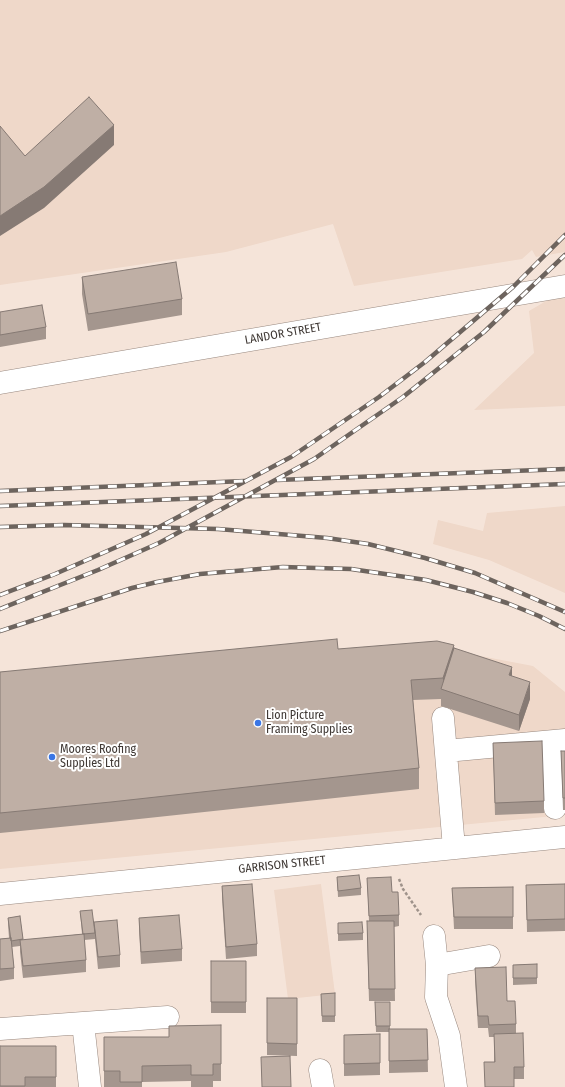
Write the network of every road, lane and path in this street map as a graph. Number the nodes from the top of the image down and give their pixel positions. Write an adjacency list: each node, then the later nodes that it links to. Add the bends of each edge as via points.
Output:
1 (565, 286): 2 (street, LANDOR STREET)
2 (0, 383)
3 (443, 718): 5 (street)
4 (557, 741): 5 (street); 6 (street)
5 (446, 751): 8 (street)
6 (555, 808)
7 (565, 837): 8 (street, GARRISON STREET)
8 (454, 848): 9 (street, GARRISON STREET)
9 (393, 854): 10 (street, GARRISON STREET); 11 (path, via 396,873 403,889)
10 (0, 894)
11 (434, 936): 13 (street)
12 (489, 956): 13 (street)
13 (436, 965): 18 (street, via 436,997 450,1036)
14 (168, 1017): 15 (street)
15 (83, 1023): 16 (street); 17 (street)
16 (0, 1029)
17 (90, 1087)
18 (456, 1087)

